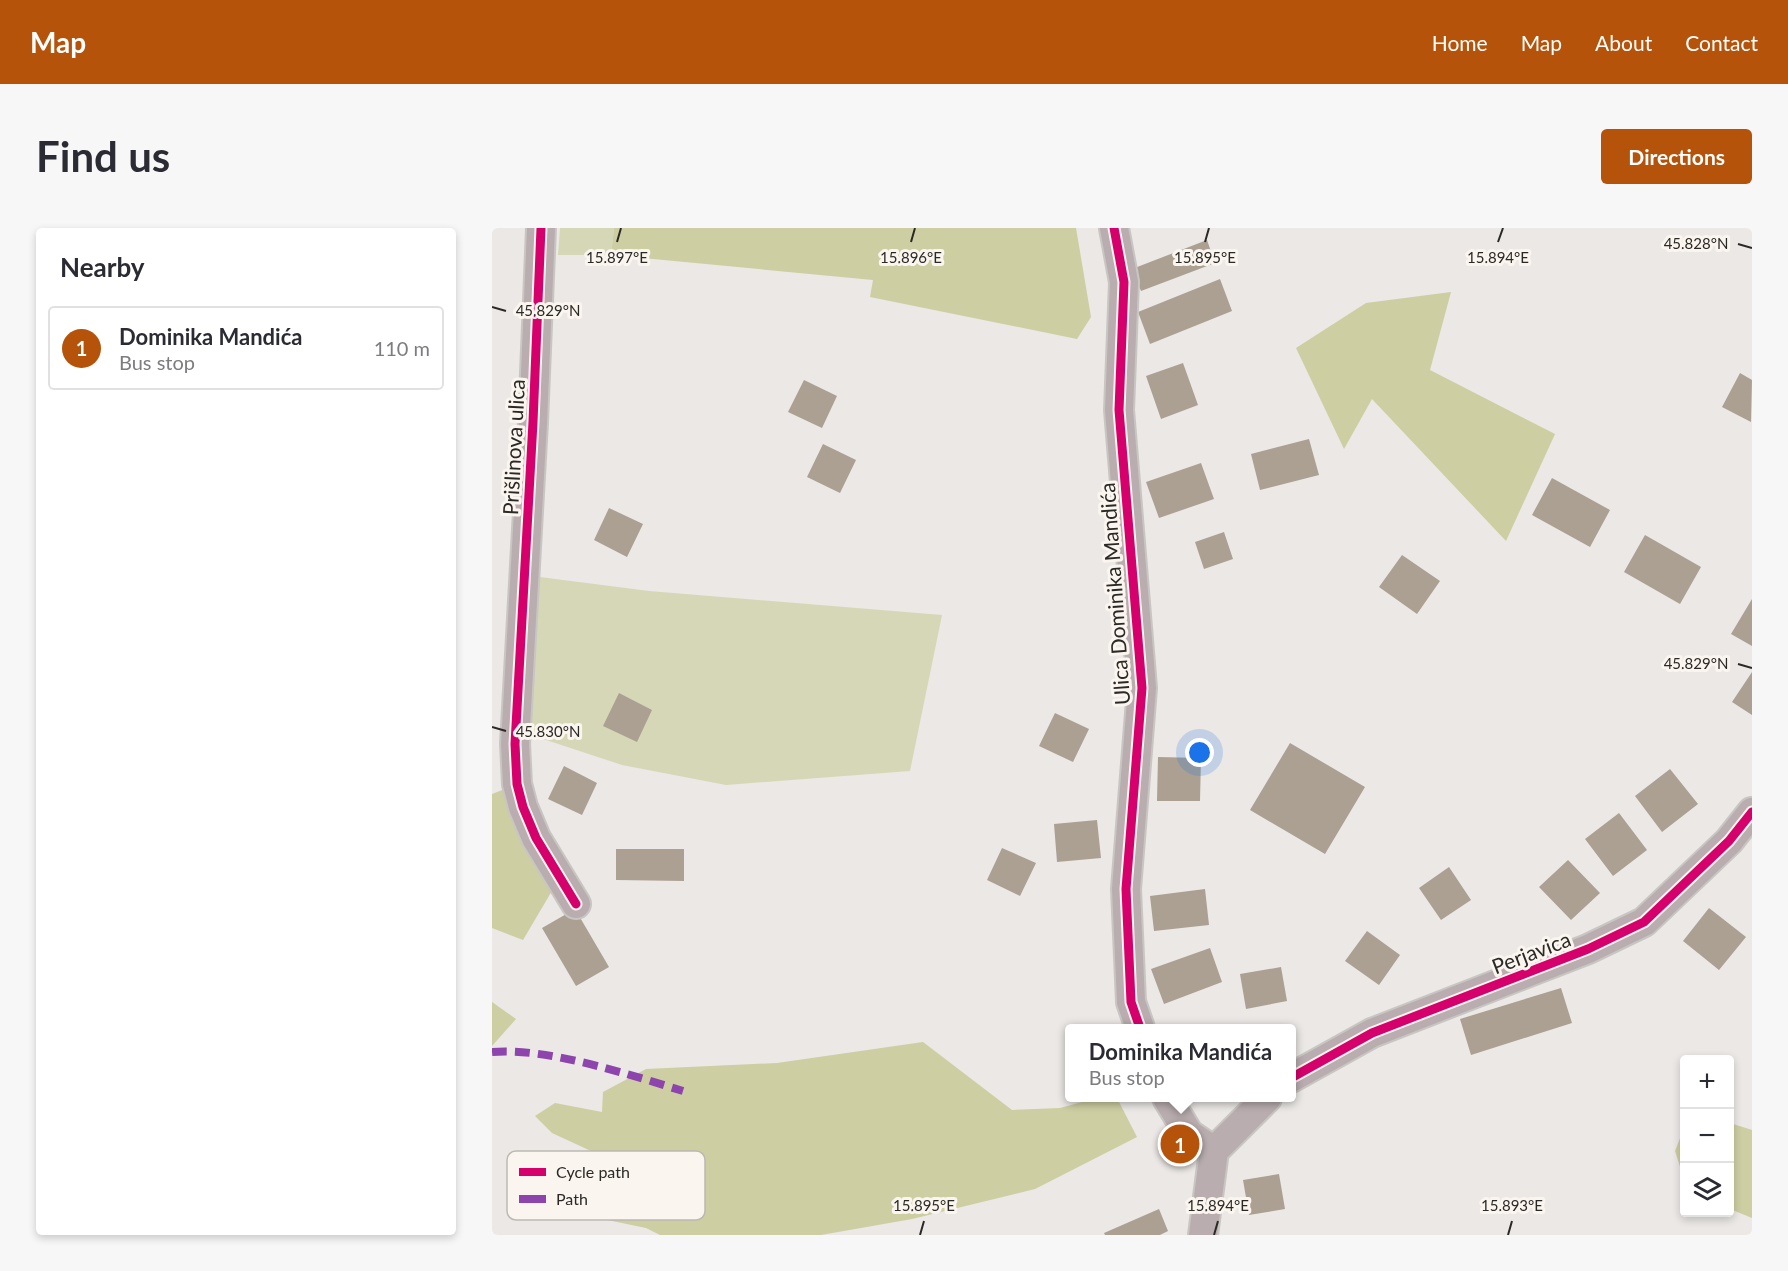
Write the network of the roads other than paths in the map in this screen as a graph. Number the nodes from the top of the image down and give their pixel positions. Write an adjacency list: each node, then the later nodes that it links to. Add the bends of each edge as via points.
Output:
1 (541, 228): 4 (street, Prišlinova ulica, via 515,744 517,784 536,838)
2 (1114, 228): 5 (street, Ulica Dominika Mandića, via 1124,282 1119,410 1142,688 1126,888 1131,1002)
3 (1752, 812): 6 (street, Perjavica, via 1730,841 1644,922 1588,949 1372,1034)
4 (576, 904)
5 (1138, 1024)
6 (1296, 1075)
7 (1169, 1102): 9 (street, via 1189,1134)
8 (1263, 1102): 9 (street)
9 (1214, 1151): 10 (street)
10 (1203, 1235)

